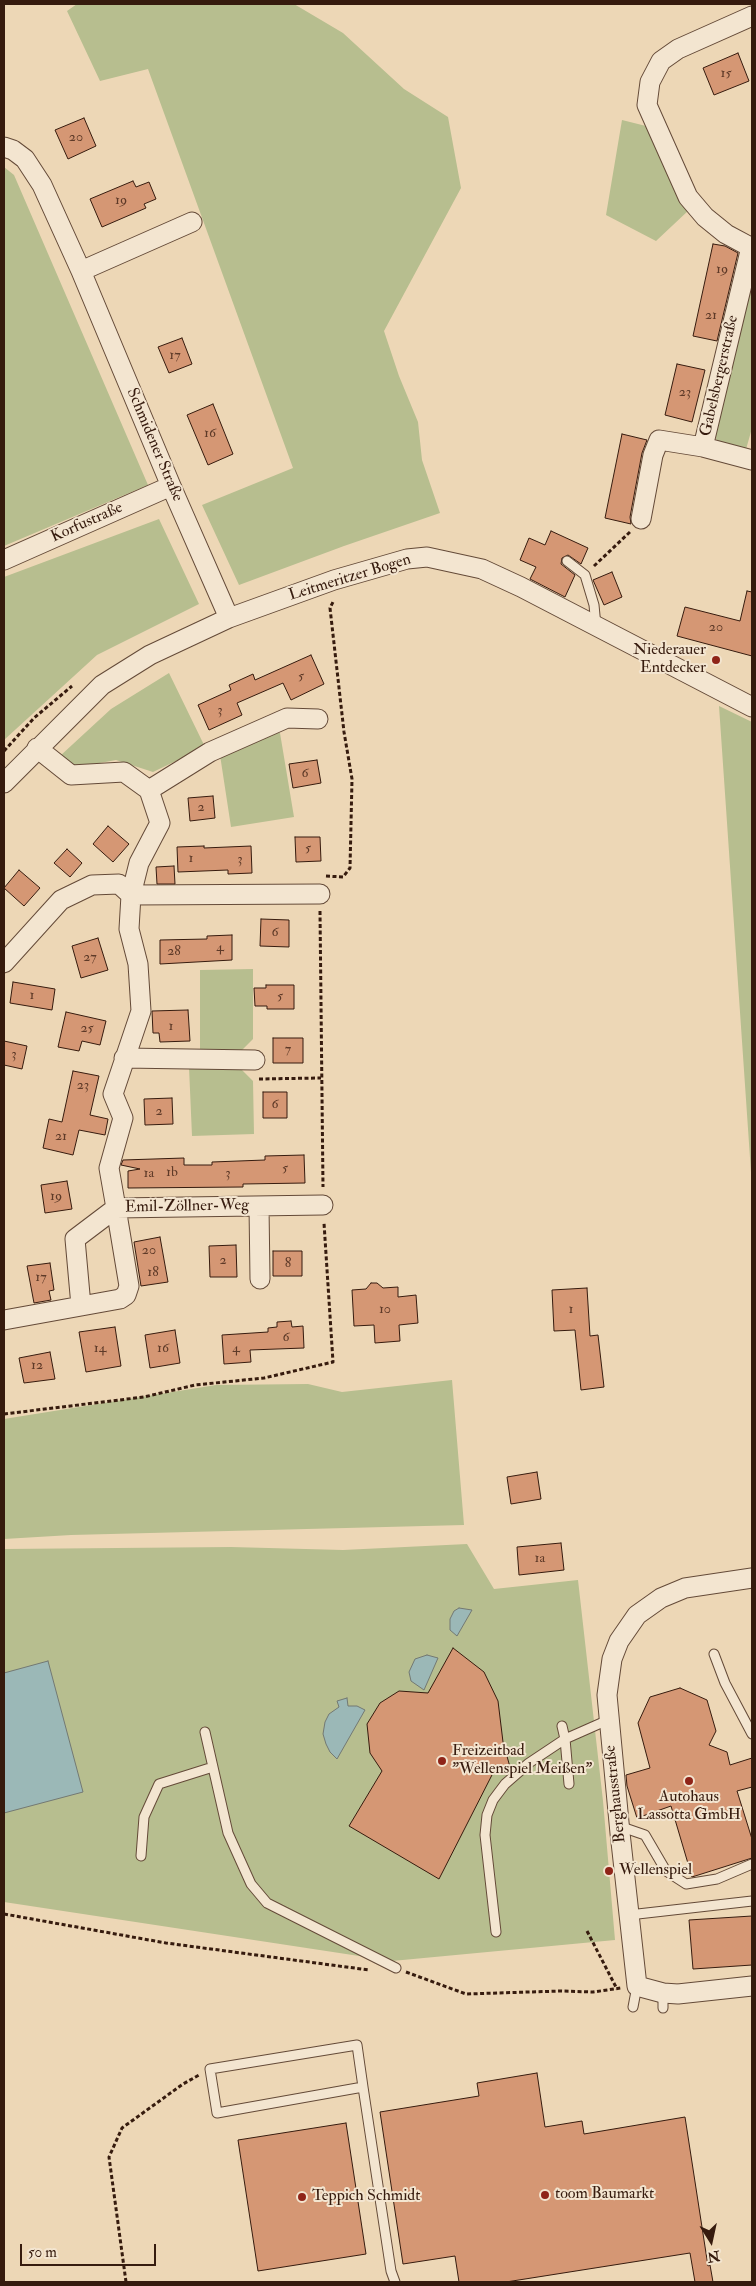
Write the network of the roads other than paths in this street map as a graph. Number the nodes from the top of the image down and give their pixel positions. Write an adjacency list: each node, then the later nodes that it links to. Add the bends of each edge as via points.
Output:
1 (752, 16): 4 (street, Gabelsbergerstraße, via 678,49 661,62 650,82 647,105 688,197 719,229)
2 (4, 147): 5 (street, Schmidener Straße, via 25,158 42,185)
3 (192, 222): 5 (street)
4 (752, 248): 6 (street, Gabelsbergerstraße)
5 (81, 270): 8 (street, Schmidener Straße)
6 (703, 447): 7 (street, Gabelsbergerstraße); 9 (street, Gabelsbergerstraße, via 660,440 653,455)
7 (752, 460)
8 (170, 486): 10 (street, Korfustraße); 12 (street, Schmidener Straße)
9 (641, 519)
10 (4, 560)
11 (567, 561): 13 (lane, via 585,575)
12 (230, 618): 13 (street, Leitmeritzer Bogen, via 334,580 408,559 427,557 482,569); 16 (street, Leitmeritzer Bogen, via 150,656 102,685)
13 (596, 626): 14 (street, Leitmeritzer Bogen)
14 (752, 707)
15 (318, 719): 18 (street, via 286,718 210,752)
16 (37, 748): 17 (street, Leitmeritzer Bogen); 18 (street, via 71,774 124,772)
17 (4, 783)
18 (149, 790): 19 (street, via 160,823 139,862)
19 (131, 894): 20 (street); 21 (street, via 119,884 92,885 61,900); 22 (street, via 129,929 138,964 141,1011)
20 (320, 894)
21 (4, 962)
22 (124, 1058): 23 (street); 26 (street, via 113,1094 124,1118 109,1168)
23 (255, 1060)
24 (323, 1205): 25 (street, Emil-Zöllner-Weg)
25 (259, 1206): 26 (street, Emil-Zöllner-Weg); 27 (street, Emil-Zöllner-Weg)
26 (116, 1208): 28 (street, via 75,1239); 28 (street, via 129,1286 126,1295)
27 (260, 1279)
28 (81, 1306): 29 (street)
29 (4, 1320)
30 (752, 1578): 32 (street, Berghausstraße, via 684,1588 661,1598 637,1616 619,1641 612,1658 608,1676)
31 (714, 1654): 35 (lane, via 725,1683)
32 (608, 1720): 36 (lane); 39 (street, Berghausstraße)
33 (562, 1726): 36 (lane)
34 (205, 1732): 37 (lane)
35 (752, 1734)
36 (565, 1739): 38 (lane); 44 (lane, via 505,1784 487,1815 485,1835)
37 (213, 1768): 40 (lane, via 159,1784 144,1817); 45 (lane, via 228,1833 251,1884 268,1903)
38 (569, 1784)
39 (619, 1826): 41 (lane, via 645,1835 666,1871 686,1884 717,1879); 43 (street, Berghausstraße)
40 (141, 1856)
41 (752, 1864)
42 (752, 1901): 43 (lane)
43 (629, 1915): 46 (street, Berghausstraße)
44 (496, 1932)
45 (396, 1968)
46 (637, 1986): 47 (street, via 663,2001); 48 (lane)
47 (752, 1986)
48 (633, 2007)
49 (363, 2088): 49 (lane, via 357,2045 210,2069 217,2113); 50 (lane)
50 (395, 2282)

